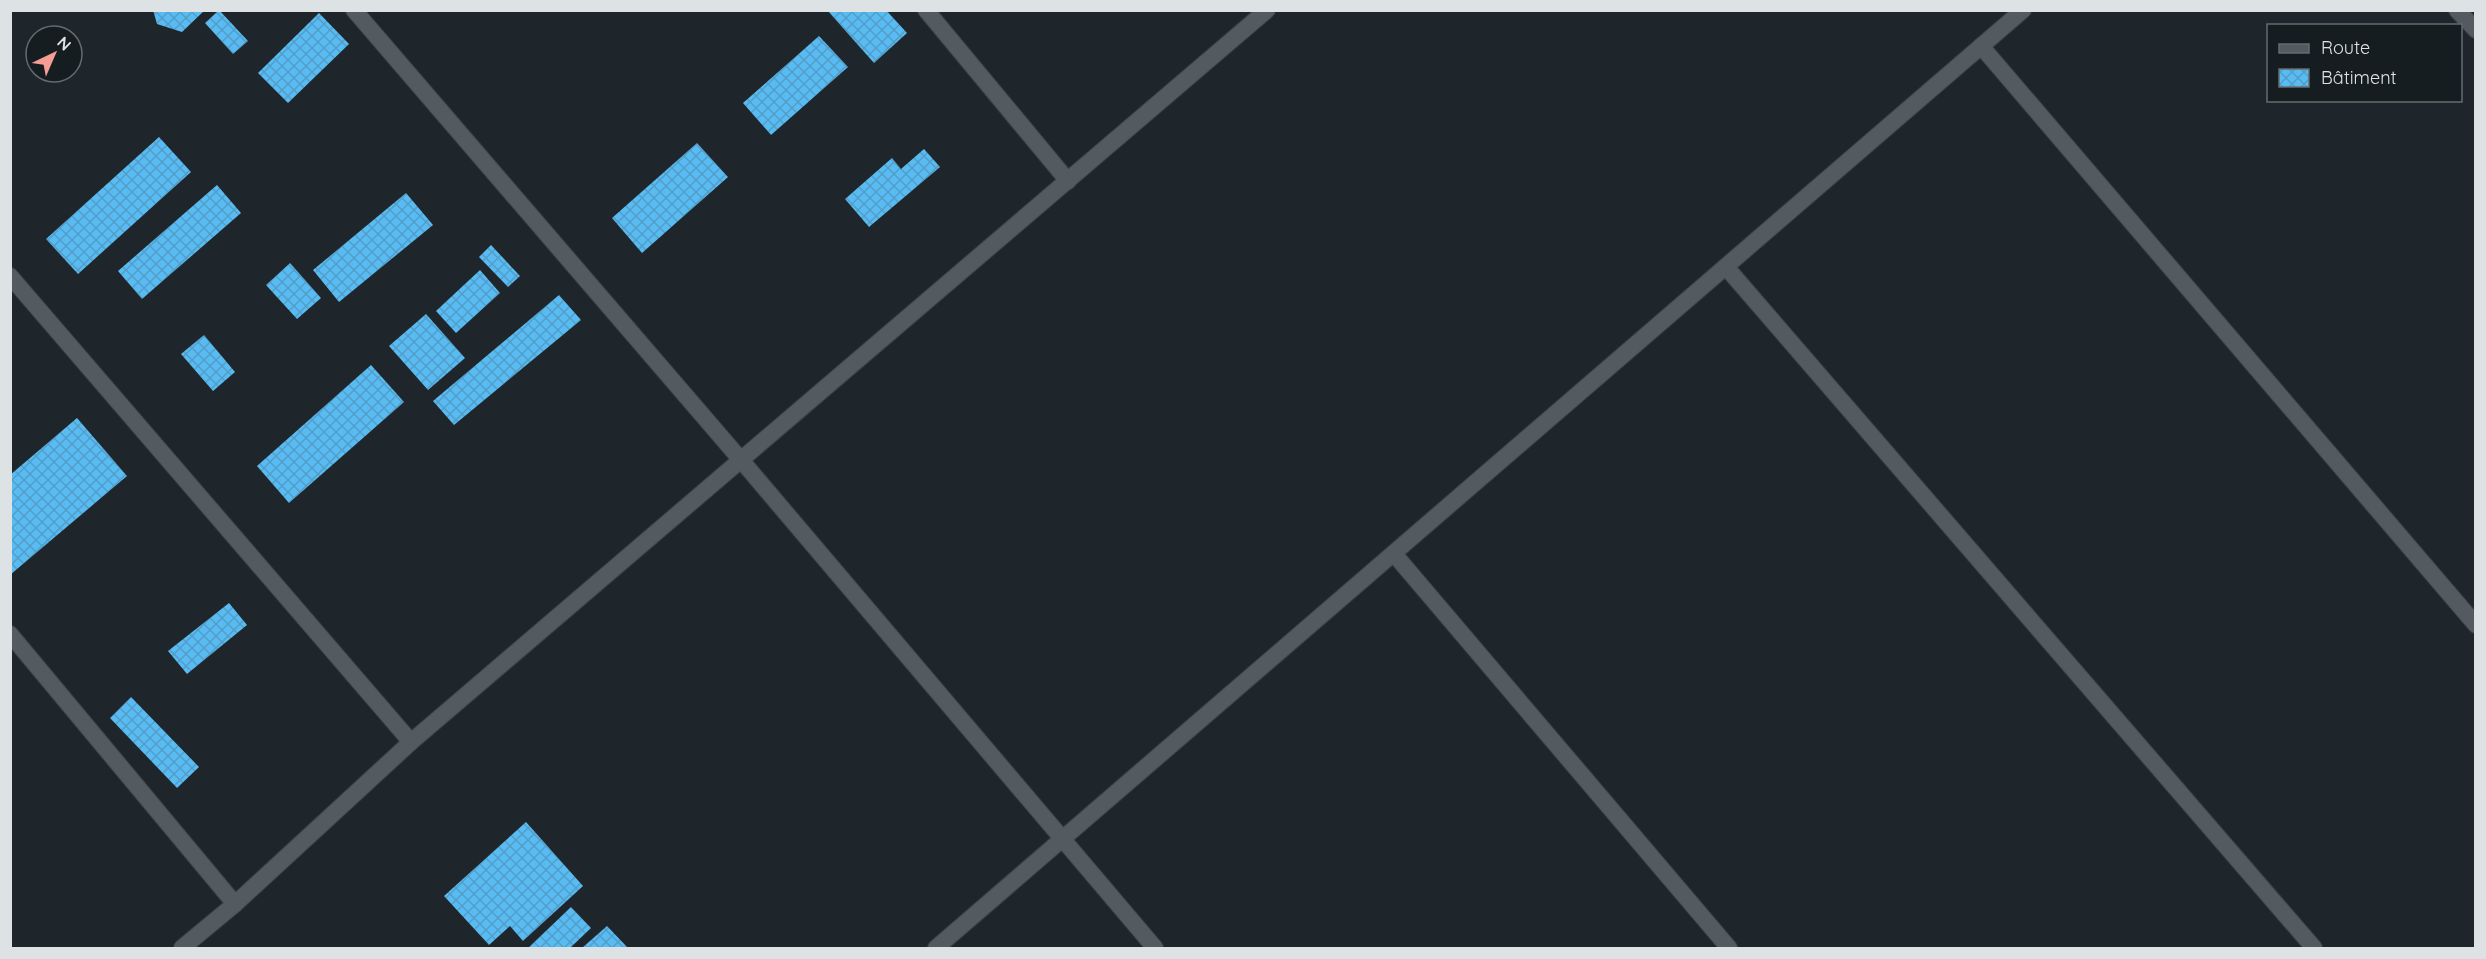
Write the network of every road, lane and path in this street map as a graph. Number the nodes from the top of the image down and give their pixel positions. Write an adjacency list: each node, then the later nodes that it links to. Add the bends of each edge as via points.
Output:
1 (354, 10): 11 (street)
2 (926, 10): 8 (street)
3 (1267, 10): 8 (street)
4 (2023, 10): 7 (street)
5 (2457, 10): 6 (street)
6 (2475, 30)
7 (1982, 46): 9 (street); 13 (street)
8 (1068, 181): 11 (street)
9 (1726, 267): 12 (street); 22 (street)
10 (10, 276): 15 (street)
11 (741, 460): 15 (street); 16 (street)
12 (1395, 555): 16 (street); 21 (street)
13 (2475, 625)
14 (10, 634): 17 (street)
15 (411, 742): 17 (street)
16 (1064, 841): 19 (street); 20 (street)
17 (235, 904): 18 (street)
18 (182, 948)
19 (936, 948)
20 (1155, 948)
21 (1729, 948)
22 (2314, 948)

